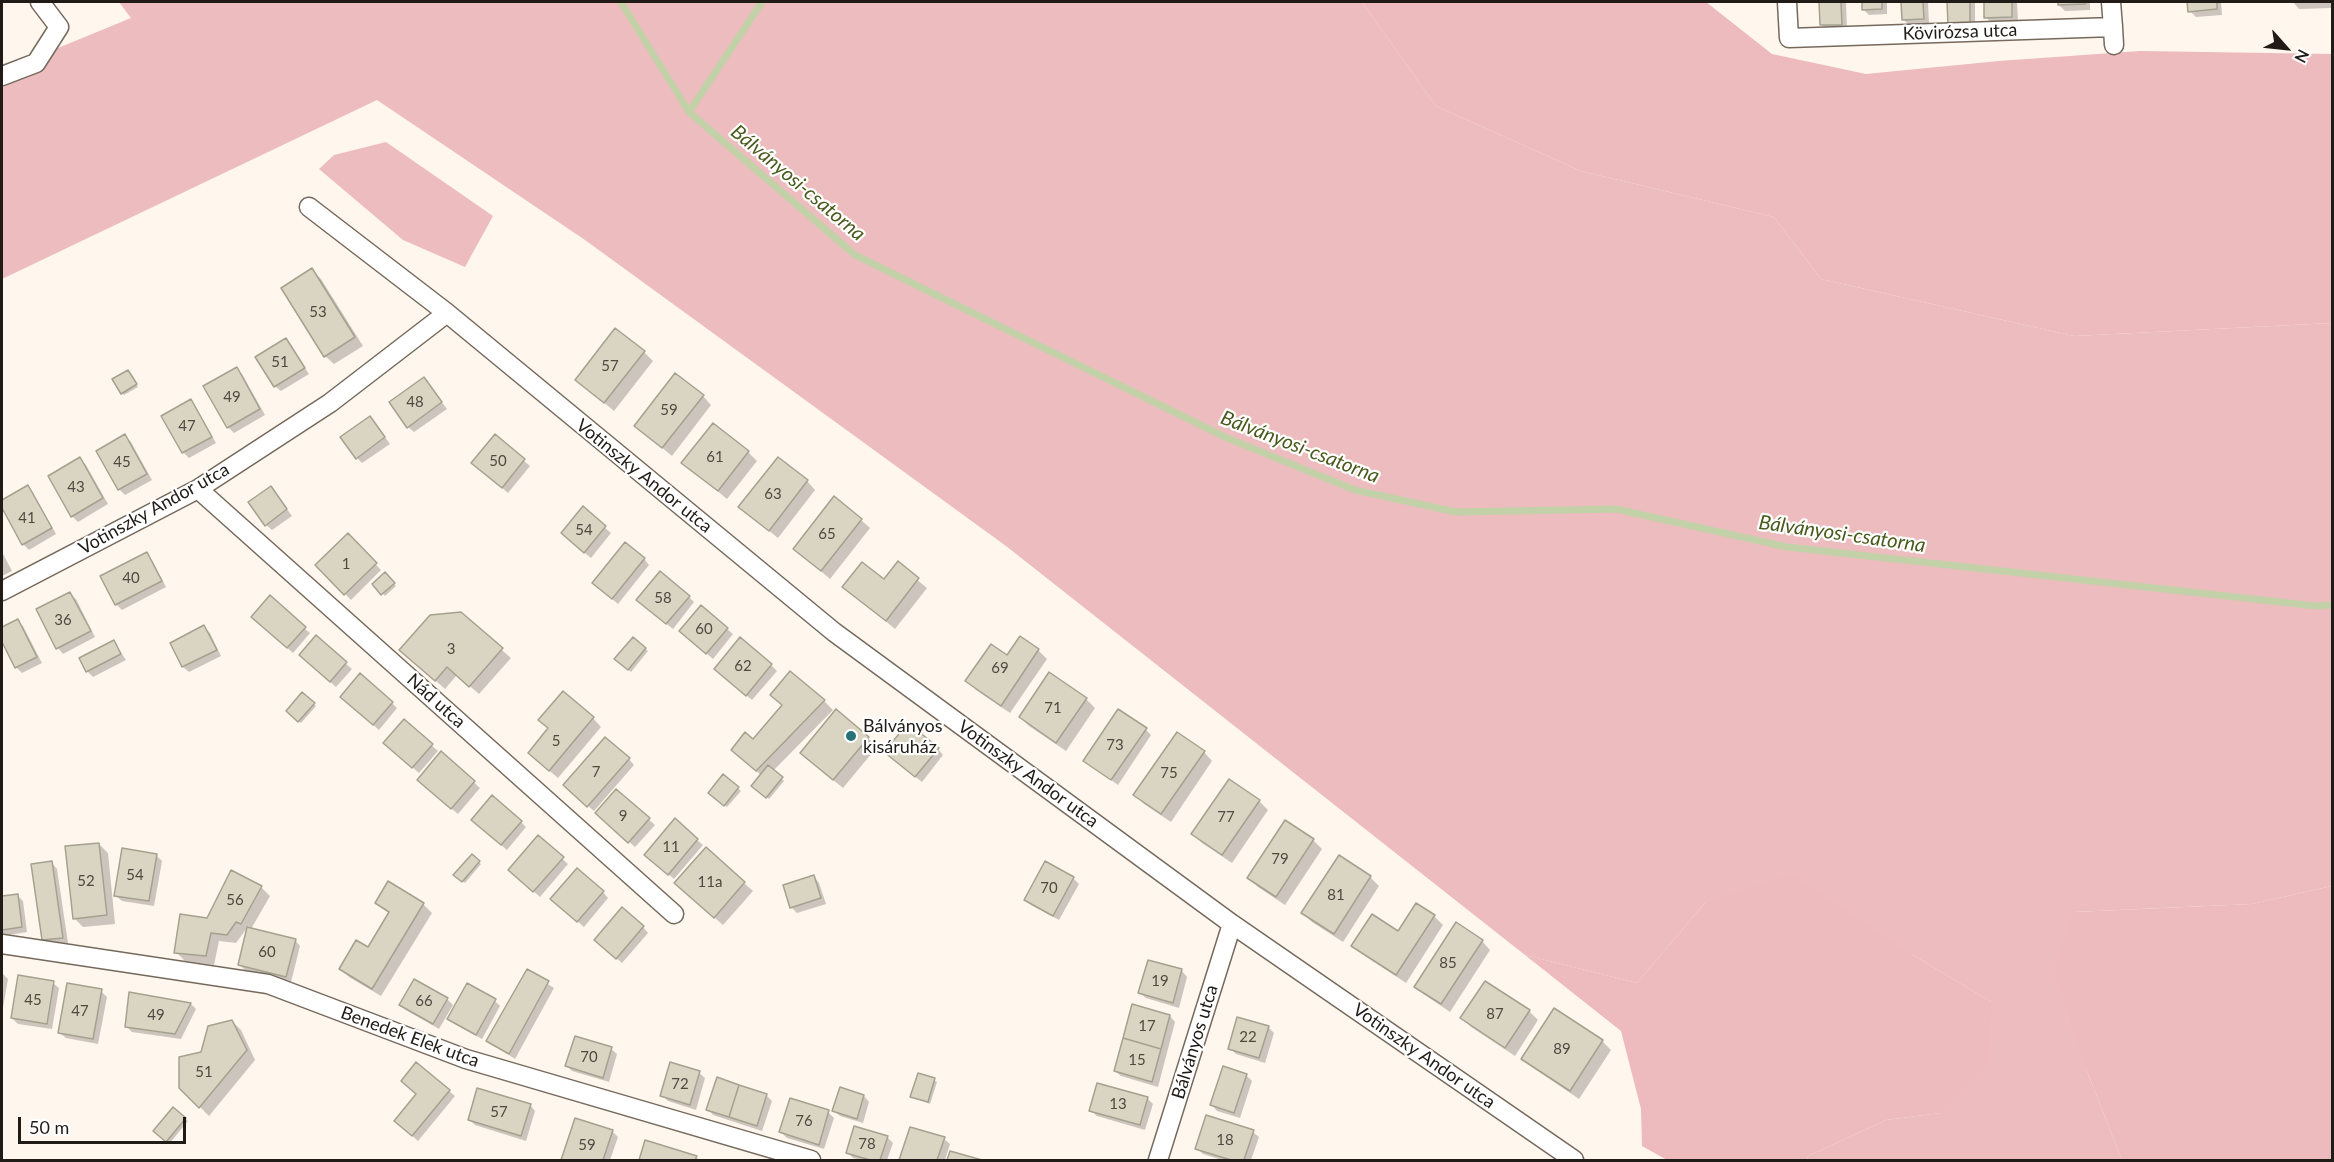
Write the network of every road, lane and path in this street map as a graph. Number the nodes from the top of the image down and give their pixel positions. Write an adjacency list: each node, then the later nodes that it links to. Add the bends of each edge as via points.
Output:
1 (40, 2): 4 (street, via 59,27 36,63)
2 (1787, 2): 3 (street, Kövirózsa utca, via 1789,38 2113,36)
3 (2112, 2)
4 (2, 76)
5 (309, 207): 6 (street, Votinszky Andor utca)
6 (447, 314): 7 (street, Votinszky Andor utca, via 330,403); 10 (street, Votinszky Andor utca, via 834,632)
7 (198, 489): 8 (street, Votinszky Andor utca); 9 (street, Nád utca)
8 (2, 591)
9 (674, 914)
10 (1232, 924): 13 (street, Bálványos utca); 14 (street, Votinszky Andor utca)
11 (2, 944): 12 (street, Benedek Elek utca, via 268,984 466,1059)
12 (812, 1161)
13 (1158, 1161)
14 (1574, 1161)

